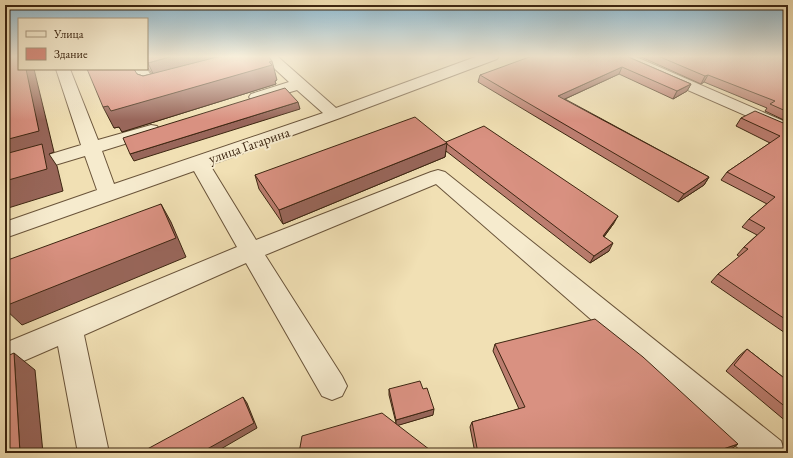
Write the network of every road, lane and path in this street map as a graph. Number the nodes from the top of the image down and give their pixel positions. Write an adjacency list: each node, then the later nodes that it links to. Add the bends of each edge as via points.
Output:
1 (66, 77): 12 (street)
2 (145, 77): 6 (street, via 152,90)
3 (290, 77): 7 (street)
4 (435, 77): 9 (street, улица Гагарина)
5 (671, 77): 11 (street)
6 (182, 82)
7 (299, 84): 8 (street); 9 (street)
8 (240, 102)
9 (334, 115): 13 (street, улица Гагарина)
10 (166, 125): 12 (street)
11 (788, 129)
12 (93, 148): 14 (street); 15 (street)
13 (198, 163): 15 (street, улица Гагарина); 17 (street)
14 (5, 174)
15 (108, 194): 16 (street, улица Гагарина)
16 (5, 230)
17 (251, 251): 18 (street); 20 (street); 22 (street, via 438,176)
18 (69, 329): 19 (street); 21 (street)
19 (5, 356)
20 (332, 386)
21 (92, 448)
22 (769, 453)

